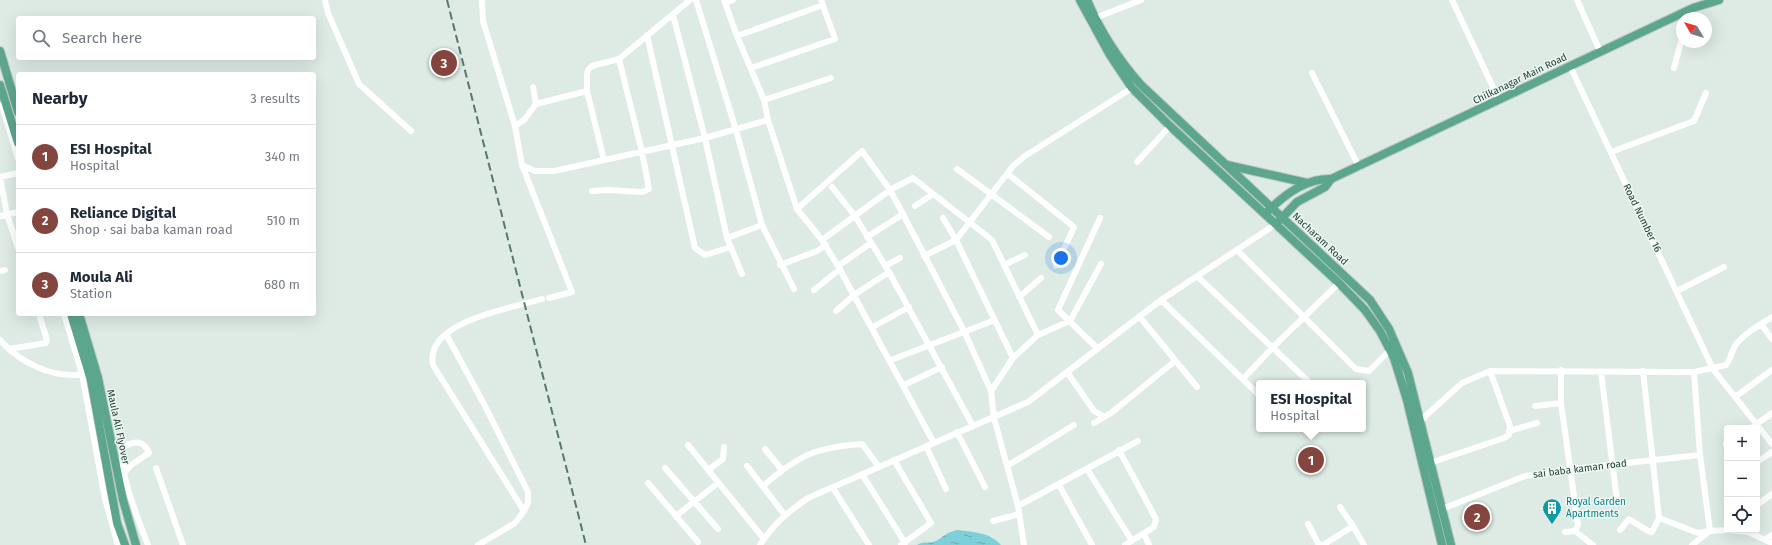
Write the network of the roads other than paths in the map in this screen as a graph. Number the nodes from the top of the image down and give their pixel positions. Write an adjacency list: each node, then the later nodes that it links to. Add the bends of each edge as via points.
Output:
1 (324, 0): 43 (street, via 359,84)
2 (482, 0): 40 (street, via 483,21)
3 (690, 0): 15 (street)
4 (696, 0): 42 (street)
5 (733, 0): 12 (street)
6 (1080, 0): 31 (main road, Nacharam Road, via 1110,55)
7 (1087, 0): 16 (main road, Nacharam Road)
8 (1141, 0): 16 (street)
9 (1452, 0): 36 (street)
10 (1578, 0): 22 (street)
11 (1719, 0): 14 (main road, Chilkanagar Main Road)
12 (724, 1): 19 (street)
13 (822, 3): 19 (street); 25 (street, via 835,39)
14 (1692, 12)
15 (673, 14): 18 (street); 45 (street)
16 (1094, 18): 53 (main road, Nacharam Road, via 1123,64 1141,85 1176,121)
17 (1676, 19): 22 (main road, Chilkanagar Main Road)
18 (647, 35): 23 (street); 46 (street)
19 (737, 36): 25 (street)
20 (1679, 48): 26 (street)
21 (0, 51): 38 (main road)
22 (1600, 52): 24 (main road, Chilkanagar Main Road)
23 (619, 59): 32 (street, via 592,66 588,70); 48 (street)
24 (1570, 66): 36 (main road, Chilkanagar Main Road); 49 (street, Road Number 16)
25 (751, 68): 35 (street)
26 (1674, 68)
27 (1312, 73): 54 (street)
28 (830, 78): 35 (street)
29 (0, 84): 44 (main road)
30 (533, 88): 37 (street)
31 (1132, 88): 41 (main road, Nacharam Road); 57 (street, via 1025,156)
32 (588, 91): 37 (street); 50 (street)
33 (1706, 93): 49 (street, via 1694,121)
34 (0, 97): 47 (street)
35 (764, 100): 39 (street)
36 (1499, 100): 54 (main road, Chilkanagar Main Road)
37 (536, 104): 40 (street, via 524,120)
38 (16, 105)
39 (768, 120): 42 (street); 68 (street)
40 (515, 126): 52 (street)
41 (1170, 126): 51 (street); 72 (main road, Nacharam Road)
42 (736, 130): 45 (street); 80 (street)
43 (411, 131)
44 (16, 136)
45 (705, 138): 46 (street); 83 (street)
46 (672, 144): 48 (street); 88 (street, via 695,248 705,255)
47 (16, 152)
48 (642, 152): 50 (street); 63 (street, via 649,189 647,191)
49 (1610, 152): 106 (street, Road Number 16)
50 (604, 160): 52 (street, via 554,171 535,171)
51 (1137, 162)
52 (522, 165): 109 (street, via 572,292)
53 (1227, 165): 60 (main road); 67 (main road, Nacharam Road)
54 (1359, 167): 59 (main road, Chilkanagar Main Road)
55 (958, 169): 64 (street)
56 (16, 173): 58 (street)
57 (1008, 174): 64 (street); 96 (street, via 1074,227)
58 (0, 177): 70 (street)
59 (1331, 179): 60 (main road); 77 (main road, via 1325,187 1296,202)
60 (1307, 183): 67 (main road, via 1288,194)
61 (832, 187): 74 (street)
62 (890, 190): 65 (street, via 914,178); 68 (street, via 862,151); 71 (street); 74 (street)
63 (592, 191)
64 (992, 193): 78 (street); 82 (street)
65 (933, 194): 66 (street); 78 (street)
66 (915, 206)
67 (1272, 208): 72 (main road); 77 (main road, Nacharam Road)
68 (798, 209): 86 (street)
69 (16, 212): 70 (street)
70 (7, 214): 73 (street); 85 (street)
71 (903, 214): 81 (street); 91 (street)
72 (1265, 214): 79 (main road, Nacharam Road)
73 (0, 216)
74 (855, 216): 81 (street); 86 (street)
75 (943, 218): 84 (street)
76 (1100, 218): 122 (street, via 1058,310)
77 (1282, 218): 79 (main road); 160 (main road, Nacharam Road, via 1370,300 1390,329 1402,356)
78 (969, 223): 84 (street); 95 (street, via 992,240)
79 (1276, 224): 89 (street); 103 (main road, Nacharam Road)
80 (762, 225): 83 (street); 94 (street)
81 (867, 237): 87 (street)
82 (1049, 237)
83 (727, 238): 88 (street)
84 (956, 240): 91 (street); 121 (street)
85 (16, 242)
86 (824, 242): 94 (street, via 817,251); 97 (street)
87 (871, 243): 97 (street); 99 (street)
88 (731, 247): 100 (street)
89 (1238, 251): 101 (street); 119 (street)
90 (1025, 254): 95 (street)
91 (924, 256): 125 (street)
92 (900, 258): 99 (street)
93 (1101, 264): 122 (street)
94 (780, 265): 104 (street)
95 (1004, 265): 108 (street)
96 (1056, 266)
97 (839, 267): 105 (street); 107 (street)
98 (1724, 267): 106 (street)
99 (887, 269): 107 (street); 112 (street)
100 (742, 274)
101 (1198, 277): 111 (street); 132 (street)
102 (1041, 278): 108 (street)
103 (1339, 283): 119 (street); 134 (main road, Nacharam Road, via 1366,310)
104 (794, 289)
105 (814, 290)
106 (1677, 291): 139 (street, Road Number 16)
107 (854, 295): 113 (street); 124 (street)
108 (1019, 297): 127 (street)
109 (549, 298)
110 (542, 299): 126 (street, via 482,315)
111 (1161, 300): 118 (street); 148 (street)
112 (909, 307): 124 (street); 130 (street)
113 (836, 311)
114 (40, 316): 133 (street, via 46,343)
115 (65, 316): 147 (street)
116 (72, 316): 234 (main road, Maula Ali Flyover, via 91,380 116,516)
117 (80, 316): 235 (main road, Maula Ali Flyover, via 98,378 123,500)
118 (1139, 316): 131 (street); 137 (street)
119 (1304, 317): 132 (street); 134 (street, via 1356,369 1369,371)
120 (1772, 317): 123 (street)
121 (995, 320): 125 (street); 135 (street)
122 (1070, 321): 127 (street); 131 (street)
123 (1761, 324): 128 (street); 139 (street, via 1739,341 1726,365)
124 (873, 327): 136 (street)
125 (965, 333): 130 (street); 152 (street)
126 (446, 334): 210 (street, via 528,492 528,503); 210 (street, via 434,349 433,365)
127 (1038, 335): 135 (street)
128 (1772, 339)
129 (0, 340): 133 (street)
130 (928, 345): 136 (street); 138 (street)
131 (1097, 348): 144 (street)
132 (1272, 348): 148 (street); 149 (street)
133 (9, 349): 147 (street, via 56,375)
134 (1390, 350): 183 (main road, Nacharam Road)
135 (1013, 358): 152 (street)
136 (891, 360): 150 (street)
137 (1175, 361): 151 (street); 158 (street, via 1111,413)
138 (942, 367): 150 (street); 166 (street)
139 (1713, 369): 146 (street); 154 (street, Road Number 16)
140 (1561, 370): 142 (street); 145 (street); 155 (street)
141 (1772, 370): 154 (street)
142 (1490, 371): 160 (street, via 1462,383); 167 (street, via 1510,426)
143 (1643, 371): 145 (street); 146 (street); 181 (street)
144 (1067, 372): 158 (street, via 1094,411); 159 (street, via 1028,402)
145 (1601, 372): 184 (street)
146 (1694, 372): 179 (street)
147 (82, 374): 233 (street, via 105,499)
148 (1243, 379): 153 (street)
149 (1307, 380)
150 (904, 385): 171 (street)
151 (1196, 387)
152 (990, 391): 159 (street)
153 (1256, 392)
154 (1735, 397): 164 (street, Road Number 16)
155 (1561, 403): 156 (street); 190 (street)
156 (1535, 406)
157 (1772, 413): 165 (street)
158 (1103, 416): 161 (street)
159 (994, 418): 166 (street); 186 (street)
160 (1420, 421): 183 (main road, Nacharam Road)
161 (1094, 423)
162 (1537, 423): 167 (street)
163 (1074, 425): 186 (street)
164 (1753, 425)
165 (1755, 425)
166 (973, 426): 168 (street)
167 (1509, 431): 183 (street, via 1504,438)
168 (957, 432): 171 (street); 200 (street)
169 (1760, 432): 172 (street, Road Number 16)
170 (1138, 441): 177 (street)
171 (934, 443): 174 (street)
172 (1772, 444)
173 (688, 445): 192 (street)
174 (926, 446): 180 (street); 202 (street)
175 (724, 447): 192 (street, via 723,459)
176 (765, 449): 193 (street)
177 (1119, 450): 191 (street); 225 (street, via 1156,519 1154,527)
178 (1772, 452): 182 (street)
179 (1700, 455): 181 (street, sai baba kaman road); 222 (street)
180 (894, 460): 187 (street); 232 (street, via 931,523)
181 (1652, 461): 184 (street, sai baba kaman road); 214 (street)
182 (1758, 461)
183 (1427, 464): 209 (main road, Nacharam Road); 248 (main road, Nacharam Road)
184 (1613, 465): 190 (street, sai baba kaman road); 204 (street)
185 (747, 466): 199 (street)
186 (1007, 466): 207 (street)
187 (879, 467): 193 (street, via 862,444 819,450 804,455); 195 (street)
188 (156, 468): 237 (street)
189 (665, 468): 205 (street)
190 (1571, 468): 209 (street, sai baba kaman road, via 1525,476); 221 (street, via 1578,525)
191 (1087, 469): 198 (street); 228 (street)
192 (708, 470): 197 (street)
193 (782, 470): 199 (street)
194 (124, 473): 194 (street, via 121,455 125,446 136,442 146,446 149,453); 236 (street)
195 (862, 474): 201 (street); 232 (street)
196 (648, 483): 213 (street)
197 (718, 483): 205 (street); 227 (street)
198 (1059, 485): 207 (street); 242 (street)
199 (763, 486): 211 (street)
200 (985, 487)
201 (833, 488): 211 (street, via 808,498); 240 (street)
202 (946, 488)
203 (1772, 494): 206 (street)
204 (1617, 501)
205 (694, 502): 213 (street); 218 (street)
206 (1760, 503)
207 (1018, 506): 212 (street)
208 (1340, 508): 217 (street)
209 (1442, 509): 249 (main road, Nacharam Road)
210 (524, 512): 238 (street, via 515,523)
211 (784, 514): 227 (street)
212 (1019, 514): 215 (street); 241 (street)
213 (676, 516): 229 (street)
214 (1659, 518): 220 (street, via 1652,532 1629,519); 222 (street, via 1698,533)
215 (993, 521)
216 (1308, 524): 245 (street)
217 (1353, 526): 246 (street); 247 (street)
218 (718, 529)
219 (1724, 529): 222 (street)
220 (1620, 530)
221 (1576, 531): 223 (street); 230 (street)
222 (1710, 531): 251 (street)
223 (1565, 532)
224 (1750, 533): 231 (street)
225 (1144, 534): 228 (street); 244 (street)
226 (1772, 535): 231 (street)
227 (764, 539): 239 (street)
228 (1132, 541): 243 (street)
229 (698, 542)
230 (1584, 542): 250 (street)
231 (1768, 542)
232 (903, 544)
233 (118, 545)
234 (125, 545)
235 (136, 545)
236 (148, 545)
237 (183, 545)
238 (478, 545)
239 (760, 545)
240 (869, 545)
241 (1024, 545)
242 (1092, 545)
243 (1125, 545)
244 (1149, 545)
245 (1319, 545)
246 (1323, 545)
247 (1364, 545)
248 (1442, 545)
249 (1451, 545)
250 (1593, 545)
251 (1692, 545)

